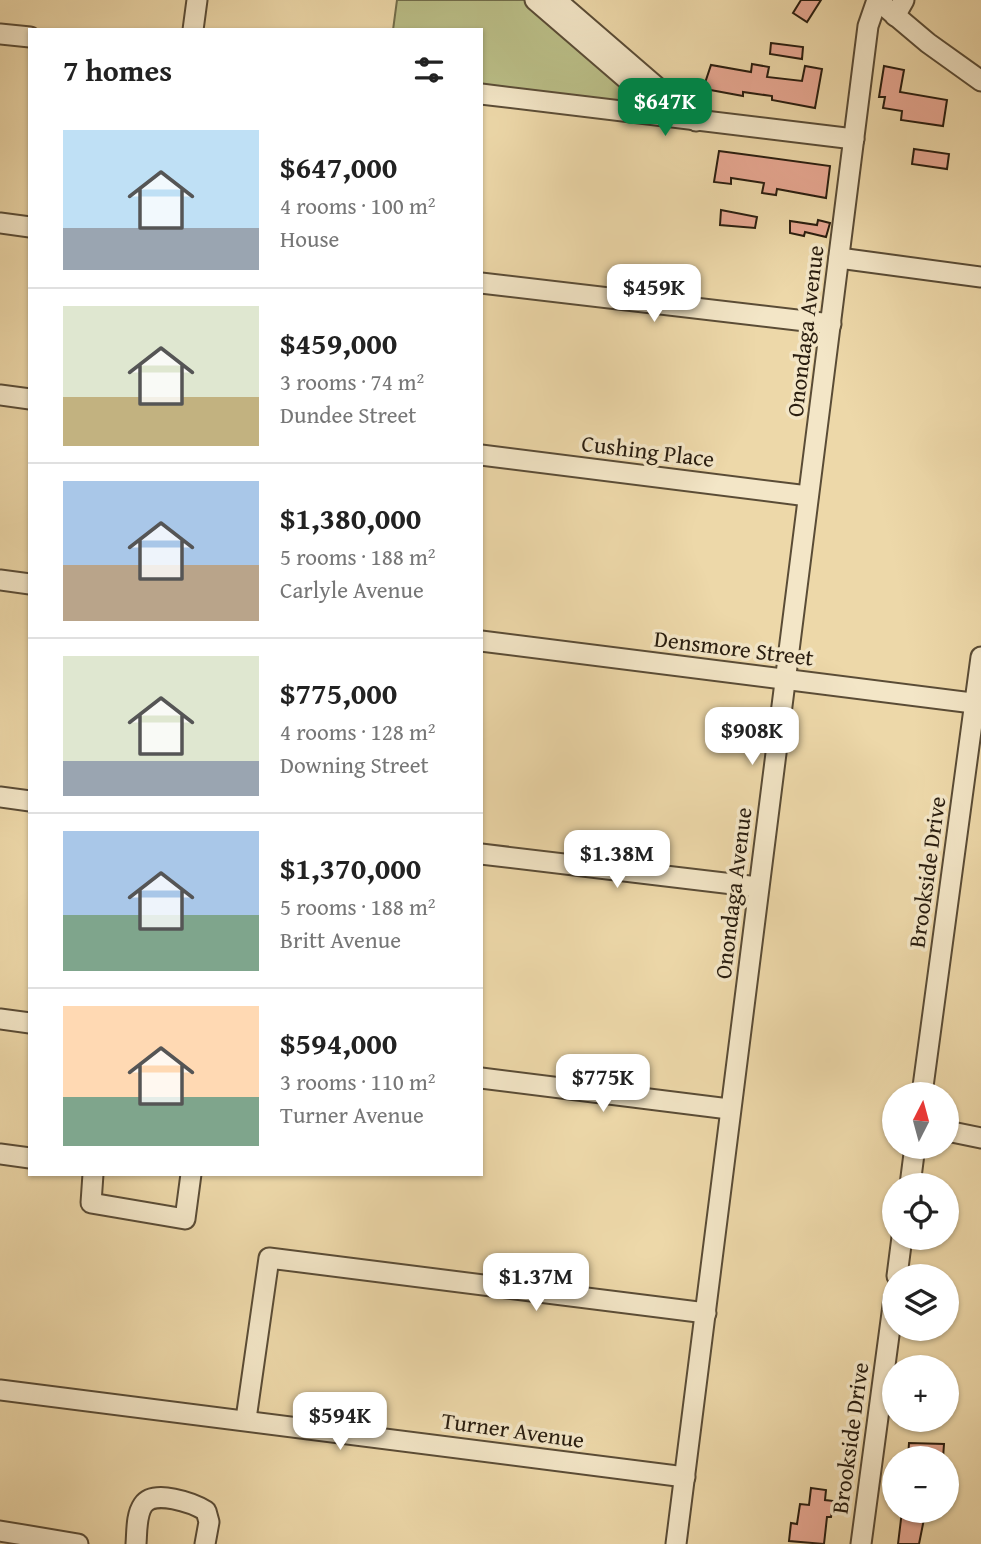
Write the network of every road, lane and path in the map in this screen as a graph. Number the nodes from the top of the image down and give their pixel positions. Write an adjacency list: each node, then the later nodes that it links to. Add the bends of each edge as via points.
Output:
1 (197, 0): 5 (street)
2 (535, 0): 10 (street)
3 (556, 0): 11 (street)
4 (889, 4): 8 (street); 12 (street, Onondaga Avenue, via 868,26)
5 (193, 28)
6 (0, 34): 7 (street)
7 (28, 37)
8 (981, 81)
9 (483, 94): 10 (street)
10 (672, 118): 11 (street)
11 (696, 121): 12 (street)
12 (853, 139): 15 (street, Onondaga Avenue)
13 (0, 223): 14 (street)
14 (28, 227)
15 (839, 258): 16 (street); 18 (street, Onondaga Avenue)
16 (981, 277)
17 (483, 283): 18 (street)
18 (831, 324): 22 (street, Onondaga Avenue)
19 (0, 395): 20 (street)
20 (28, 399)
21 (483, 455): 22 (street, Cushing Place)
22 (808, 496): 27 (street, Onondaga Avenue)
23 (0, 580): 24 (street)
24 (28, 584)
25 (483, 641): 27 (street, Densmore Street)
26 (981, 657): 28 (street, Brookside Drive)
27 (784, 678): 28 (street, Densmore Street); 32 (street, Onondaga Avenue)
28 (978, 704): 36 (street, Brookside Drive)
29 (0, 797): 30 (street)
30 (28, 800)
31 (483, 854): 32 (street)
32 (758, 887): 37 (street, Onondaga Avenue)
33 (0, 1019): 34 (street)
34 (28, 1023)
35 (483, 1078): 37 (street)
36 (924, 1082)
37 (729, 1109): 44 (street, Onondaga Avenue)
38 (959, 1133): 39 (street)
39 (981, 1138)
40 (0, 1154): 41 (street)
41 (28, 1158)
42 (93, 1176): 43 (street, via 91,1203 185,1219)
43 (191, 1176)
44 (706, 1313): 47 (street, via 269,1258); 48 (street, Onondaga Avenue)
45 (888, 1341): 54 (street, Brookside Drive)
46 (0, 1390): 47 (street, Turner Avenue)
47 (246, 1419): 48 (street, Turner Avenue)
48 (685, 1476): 53 (street, Onondaga Avenue)
49 (0, 1531): 50 (street)
50 (78, 1544)
51 (136, 1544): 52 (street, via 144,1504 172,1498 206,1511)
52 (205, 1544)
53 (676, 1544)
54 (861, 1544)

